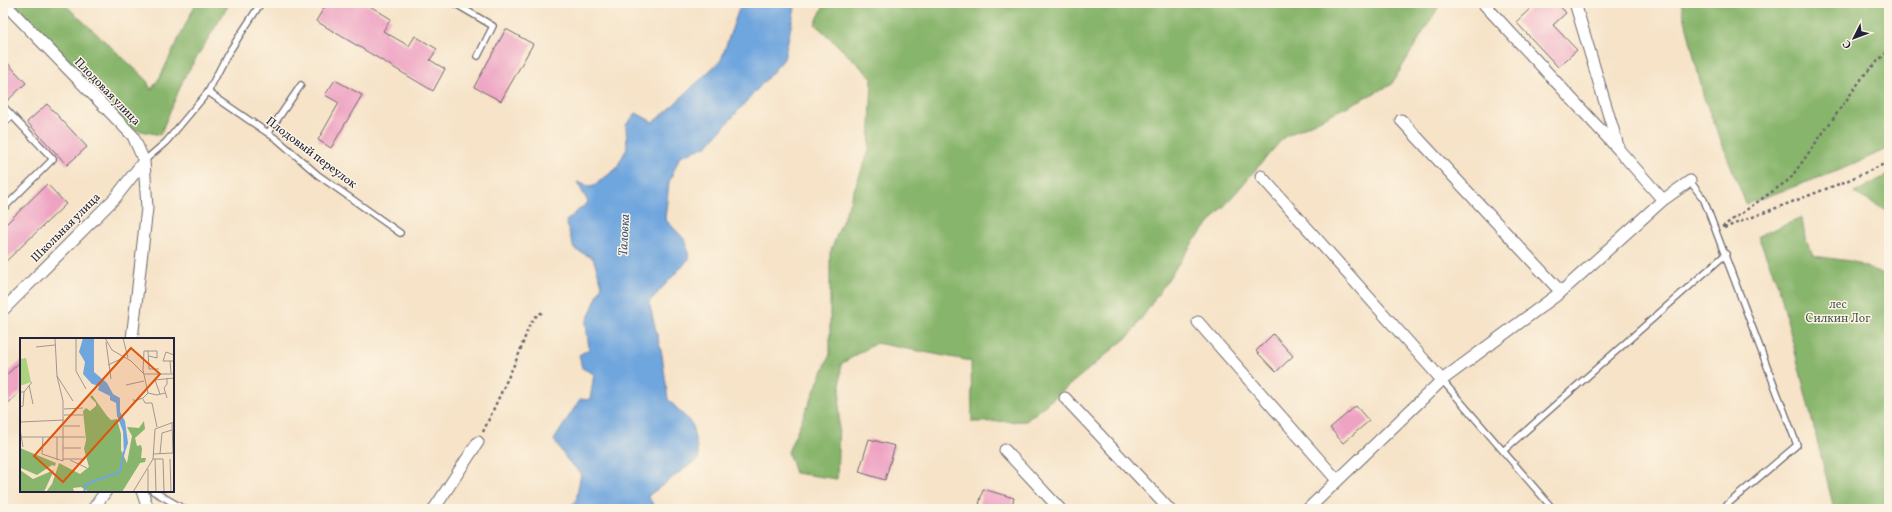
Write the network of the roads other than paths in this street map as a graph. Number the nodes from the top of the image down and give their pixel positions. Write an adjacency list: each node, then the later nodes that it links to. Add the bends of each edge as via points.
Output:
1 (4, 3): 15 (street, Плодовая улица, via 132,136)
2 (261, 3): 8 (lane, via 227,54)
3 (454, 3): 6 (lane, via 493,26)
4 (1483, 3): 14 (street)
5 (1575, 3): 14 (street)
6 (478, 56)
7 (301, 85): 13 (lane)
8 (208, 92): 13 (lane, Плодовый переулок); 15 (lane, via 166,142)
9 (3, 106): 10 (lane)
10 (12, 116): 12 (lane); 19 (lane, via 53,159)
11 (1401, 120): 22 (street)
12 (3, 124)
13 (268, 133): 20 (lane, Плодовый переулок, via 318,175)
14 (1619, 150): 18 (street)
15 (144, 161): 23 (street, Школьная улица, via 115,198); 25 (street, Плодовая улица, via 147,208)
16 (1261, 176): 26 (street)
17 (1690, 182): 18 (street); 21 (lane, via 1704,200)
18 (1663, 200): 22 (street)
19 (3, 209)
20 (400, 233)
21 (1726, 254): 30 (lane); 43 (lane, via 1797,445)
22 (1561, 292): 26 (street)
23 (3, 310)
24 (1198, 322): 31 (street)
25 (132, 338)
26 (1442, 380): 30 (lane); 31 (street)
27 (1065, 398): 40 (street)
28 (478, 442): 38 (street)
29 (1005, 450): 39 (street)
30 (1503, 451): 42 (lane)
31 (1337, 480): 41 (street)
32 (105, 492): 35 (street)
33 (142, 492): 36 (street)
34 (155, 492): 37 (lane)
35 (93, 509)
36 (148, 509)
37 (184, 509)
38 (434, 509)
39 (1060, 509)
40 (1169, 509)
41 (1308, 509)
42 (1554, 509)
43 (1722, 509)

